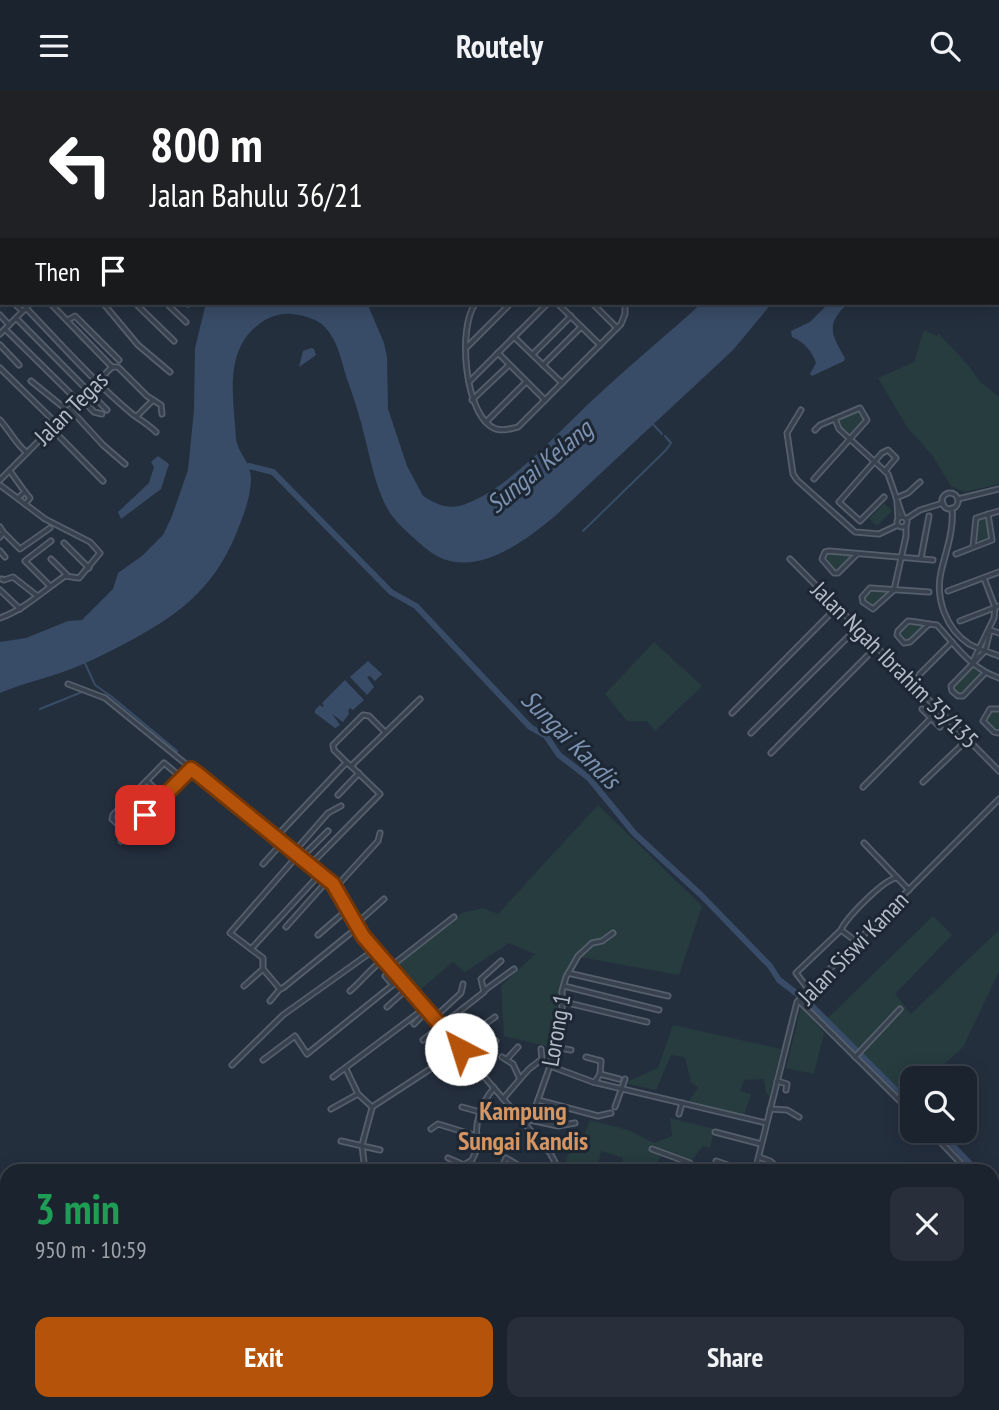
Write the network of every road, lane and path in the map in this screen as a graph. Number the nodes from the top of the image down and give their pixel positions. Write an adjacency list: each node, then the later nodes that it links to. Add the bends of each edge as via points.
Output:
1 (52, 305): 15 (street)
2 (105, 305): 34 (street, via 138,345)
3 (137, 305): 22 (street)
4 (168, 305): 16 (street)
5 (474, 305): 25 (street, via 468,318)
6 (509, 305): 25 (street)
7 (546, 305): 21 (street)
8 (559, 305): 13 (street)
9 (594, 305): 19 (street)
10 (625, 305): 19 (street)
11 (27, 306): 14 (street); 36 (street)
12 (0, 315): 17 (street)
13 (571, 316): 18 (street); 27 (street)
14 (16, 318): 17 (street); 40 (street)
15 (68, 320): 28 (street, via 75,316); 32 (street)
16 (186, 322)
17 (7, 327): 20 (street); 41 (street)
18 (582, 327): 24 (street); 31 (street)
19 (617, 328): 24 (street)
20 (0, 334)
21 (514, 337): 26 (street); 27 (street)
22 (174, 341)
23 (0, 345): 29 (street)
24 (600, 345): 39 (street)
25 (467, 347): 37 (street)
26 (498, 353): 30 (street); 37 (street)
27 (533, 354): 31 (street)
28 (119, 360)
29 (19, 365)
30 (509, 365): 38 (street); 43 (street)
31 (543, 365): 39 (street)
32 (112, 367): 36 (street, Jalan Tegas); 42 (street, via 118,367)
33 (0, 368): 54 (street)
34 (170, 372)
35 (31, 381): 46 (street)
36 (98, 381): 40 (street, Jalan Tegas); 50 (street)
37 (470, 381): 43 (street)
38 (526, 382): 44 (street); 53 (street)
39 (562, 383): 44 (street)
40 (88, 391): 41 (street, Jalan Tegas); 45 (street)
41 (79, 399): 46 (street, Jalan Tegas); 48 (street)
42 (153, 399): 49 (street, via 163,407); 50 (street)
43 (472, 400): 53 (street)
44 (545, 400): 53 (street, via 518,427 506,431)
45 (107, 409)
46 (69, 410): 54 (street, Jalan Tegas); 61 (street)
47 (801, 410): 81 (street, via 787,433 797,480 855,532 878,534)
48 (102, 414)
49 (162, 414)
50 (137, 416): 57 (street)
51 (835, 419): 56 (street); 58 (street); 58 (street, via 863,410 867,421)
52 (0, 420): 59 (street)
53 (486, 422)
54 (56, 423): 55 (street, Jalan Tegas)
55 (51, 428): 59 (street, Jalan Tegas); 65 (street)
56 (815, 430)
57 (156, 432)
58 (851, 440): 60 (street); 64 (street)
59 (26, 453): 62 (street, Jalan Tegas)
60 (874, 461): 63 (street); 63 (street, via 885,450 891,451 896,458); 70 (street, via 839,502 860,521)
61 (125, 464)
62 (9, 470): 66 (street, Jalan Tegas); 69 (street)
63 (885, 471): 72 (street)
64 (814, 479)
65 (103, 481)
66 (0, 482): 71 (street)
67 (920, 482): 72 (street)
68 (999, 489): 73 (street)
69 (24, 492): 71 (street); 75 (street, via 30,498)
70 (884, 497)
71 (18, 498): 75 (street)
72 (897, 499): 80 (street)
73 (958, 499): 74 (street, via 948,493); 76 (street)
74 (943, 503): 76 (street); 80 (street)
75 (25, 504): 96 (street, via 98,548 100,553)
76 (951, 508): 118 (street, via 952,534 941,573 940,599 952,627 967,643)
77 (999, 511): 78 (street)
78 (988, 514): 86 (street, via 976,518); 86 (street, via 993,538)
79 (929, 516): 92 (street)
80 (902, 518): 81 (street); 81 (street)
81 (902, 526): 91 (street)
82 (50, 528): 83 (street, via 20,549)
83 (1, 532)
84 (51, 541): 101 (street, via 25,561)
85 (64, 543): 96 (street)
86 (973, 547): 89 (street)
87 (0, 551): 90 (street)
88 (857, 554): 88 (street, via 838,573 822,558 829,551); 91 (street)
89 (956, 554)
90 (5, 557)
91 (900, 557): 92 (street); 103 (street)
92 (921, 558): 95 (street)
93 (51, 559): 98 (street)
94 (790, 559): 107 (street, Jalan Ngah Ibrahim 35/135)
95 (933, 560)
96 (89, 568): 98 (street, via 79,578)
97 (999, 572): 99 (street)
98 (67, 575): 101 (street)
99 (984, 578): 105 (street); 108 (street)
100 (2, 579): 106 (street, via 14,577)
101 (50, 586): 106 (street)
102 (0, 590): 109 (street)
103 (894, 590): 103 (street, via 873,609 863,602 870,588); 104 (street)
104 (929, 591)
105 (948, 591)
106 (36, 595): 109 (street)
107 (837, 607): 113 (street, Jalan Ngah Ibrahim 35/135); 129 (street)
108 (997, 607): 111 (street); 114 (street)
109 (20, 609): 110 (street)
110 (0, 618)
111 (960, 621)
112 (929, 624): 112 (street, via 910,642 904,643 897,635 908,621); 116 (street, via 937,625)
113 (857, 628): 117 (street, Jalan Ngah Ibrahim 35/135); 133 (street)
114 (990, 630): 115 (street); 118 (street)
115 (999, 633)
116 (952, 642): 120 (street); 122 (street)
117 (876, 647): 128 (street, Jalan Ngah Ibrahim 35/135); 136 (street)
118 (982, 650): 119 (street); 120 (street)
119 (999, 656)
120 (973, 663): 121 (street); 121 (street, via 951,686 954,694 963,696)
121 (984, 674): 123 (street)
122 (919, 675)
123 (999, 678)
124 (68, 684): 138 (street, via 106,698)
125 (420, 699): 132 (street)
126 (922, 709): 130 (street)
127 (999, 709): 134 (street, via 990,709 983,721)
128 (939, 710): 130 (street); 135 (street, Jalan Ngah Ibrahim 35/135)
129 (732, 713)
130 (931, 718): 131 (street); 144 (street)
131 (940, 727)
132 (386, 731): 137 (street); 137 (street, via 363,715 333,743)
133 (751, 733)
134 (999, 733)
135 (968, 739): 139 (street, Jalan Ngah Ibrahim 35/135); 143 (street)
136 (771, 753)
137 (349, 764): 140 (street); 154 (street)
138 (191, 769): 141 (street); 154 (street)
139 (999, 771)
140 (359, 773): 145 (street); 160 (street, via 379,791 378,797)
141 (182, 778): 142 (street, via 165,763); 146 (street)
142 (147, 781): 146 (street); 147 (street)
143 (923, 782)
144 (863, 787)
145 (338, 795)
146 (163, 796): 150 (street)
147 (129, 799): 150 (street); 153 (street, via 112,817)
148 (999, 799): 165 (street, Jalan Siswi Kanan)
149 (341, 806): 158 (street, via 328,813)
150 (145, 815): 153 (street)
151 (328, 831): 158 (street)
152 (380, 833): 164 (street, via 378,841)
153 (128, 834): 155 (street)
154 (276, 837): 156 (street)
155 (121, 841)
156 (283, 842): 158 (street); 159 (street)
157 (864, 843): 162 (street)
158 (298, 855): 160 (street); 175 (street, via 230,932)
159 (263, 864)
160 (310, 865): 161 (street)
161 (320, 874): 163 (street); 175 (street)
162 (897, 878): 165 (street); 171 (street, via 886,882)
163 (328, 880): 164 (street); 170 (street)
164 (335, 887): 167 (street)
165 (909, 890): 174 (street, Jalan Siswi Kanan)
166 (384, 899): 169 (street)
167 (348, 909): 169 (street); 173 (street)
168 (454, 917): 179 (street)
169 (357, 925): 176 (street); 190 (street)
170 (286, 927)
171 (841, 930): 174 (street); 192 (street, via 797,971 797,978)
172 (613, 933): 182 (street, via 578,955)
173 (318, 935)
174 (857, 942): 192 (street, Jalan Siswi Kanan)
175 (251, 949): 180 (street, via 263,958)
176 (374, 949): 177 (street); 220 (street, via 283,1015)
177 (383, 960): 179 (street); 193 (street)
178 (501, 961): 191 (street, via 481,979)
179 (390, 967): 184 (street)
180 (263, 969): 187 (street); 190 (street)
181 (514, 969): 191 (street)
182 (568, 972): 188 (street, Lorong 1); 194 (street)
183 (385, 976): 186 (street)
184 (400, 979): 186 (street); 189 (street)
185 (463, 984): 203 (street, via 461,993)
186 (393, 985): 218 (street, via 307,1054 295,1036)
187 (244, 986)
188 (564, 986): 197 (street, Lorong 1); 201 (street)
189 (408, 988): 198 (street); 199 (street)
190 (280, 989): 196 (street)
191 (485, 990): 206 (street)
192 (809, 990): 195 (street, Jalan Siswi Kanan)
193 (350, 991)
194 (668, 996)
195 (799, 1000): 214 (street); 228 (street, Jalan Siswi Kanan)
196 (270, 1001)
197 (562, 1004): 204 (street); 210 (street, Lorong 1)
198 (387, 1007)
199 (427, 1009): 203 (street); 205 (street); 222 (street)
200 (900, 1009): 214 (street)
201 (659, 1010)
202 (495, 1017): 211 (street)
203 (434, 1018): 206 (street)
204 (647, 1022)
205 (414, 1024)
206 (442, 1027): 207 (street); 211 (street)
207 (423, 1040)
208 (496, 1041): 219 (street)
209 (518, 1047): 217 (street)
210 (554, 1047): 213 (street); 221 (street, Lorong 1)
211 (460, 1048): 219 (street); 238 (street)
212 (541, 1049): 225 (street, via 542,1059)
213 (571, 1050)
214 (856, 1056): 236 (street)
215 (502, 1057): 217 (street)
216 (586, 1057): 223 (street, via 601,1061)
217 (507, 1059): 225 (street)
218 (263, 1060)
219 (473, 1064): 230 (street)
220 (232, 1065)
221 (550, 1066): 229 (street); 235 (street, Lorong 1)
222 (346, 1069): 224 (street); 233 (street)
223 (600, 1074): 226 (street); 229 (street)
224 (333, 1077)
225 (520, 1079): 234 (street)
226 (619, 1079)
227 (625, 1079): 231 (street)
228 (777, 1081): 232 (street, via 787,1084); 242 (street, Jalan Siswi Kanan)
229 (595, 1082): 231 (street)
230 (494, 1088): 234 (street); 243 (street)
231 (621, 1088): 237 (street); 240 (street)
232 (786, 1090)
233 (358, 1094): 238 (street); 241 (street)
234 (503, 1099): 250 (street)
235 (538, 1100): 244 (street, via 598,1116); 247 (street, Lorong 1)
236 (900, 1101)
237 (682, 1103): 245 (street); 249 (street)
238 (372, 1107): 257 (street)
239 (462, 1107): 243 (street)
240 (615, 1107)
241 (331, 1109)
242 (770, 1109): 246 (street, via 787,1110); 249 (street, Jalan Siswi Kanan)
243 (481, 1112): 253 (street)
244 (611, 1113)
245 (679, 1114)
246 (799, 1117)
247 (530, 1120): 248 (street, via 558,1126); 250 (street, Lorong 1)
248 (575, 1123)
249 (766, 1123): 256 (street, Jalan Siswi Kanan)
250 (526, 1125): 268 (street)
251 (432, 1129): 253 (street, via 438,1124)
252 (715, 1132): 256 (street)
253 (475, 1136): 265 (street, via 477,1151)
254 (341, 1142): 257 (street)
255 (941, 1143): 273 (street)
256 (762, 1144): 260 (street, Jalan Siswi Kanan)
257 (362, 1146): 259 (street); 263 (street)
258 (652, 1149): 269 (street)
259 (380, 1150)
260 (759, 1157): 271 (street, Jalan Siswi Kanan); 272 (street)
261 (448, 1159): 264 (street)
262 (716, 1161): 270 (street)
263 (363, 1164)
264 (461, 1164)
265 (466, 1164)
266 (503, 1164): 267 (street, via 506,1158)
267 (516, 1164)
268 (554, 1164)
269 (690, 1164)
270 (725, 1164)
271 (757, 1164)
272 (773, 1164)
273 (961, 1164)

